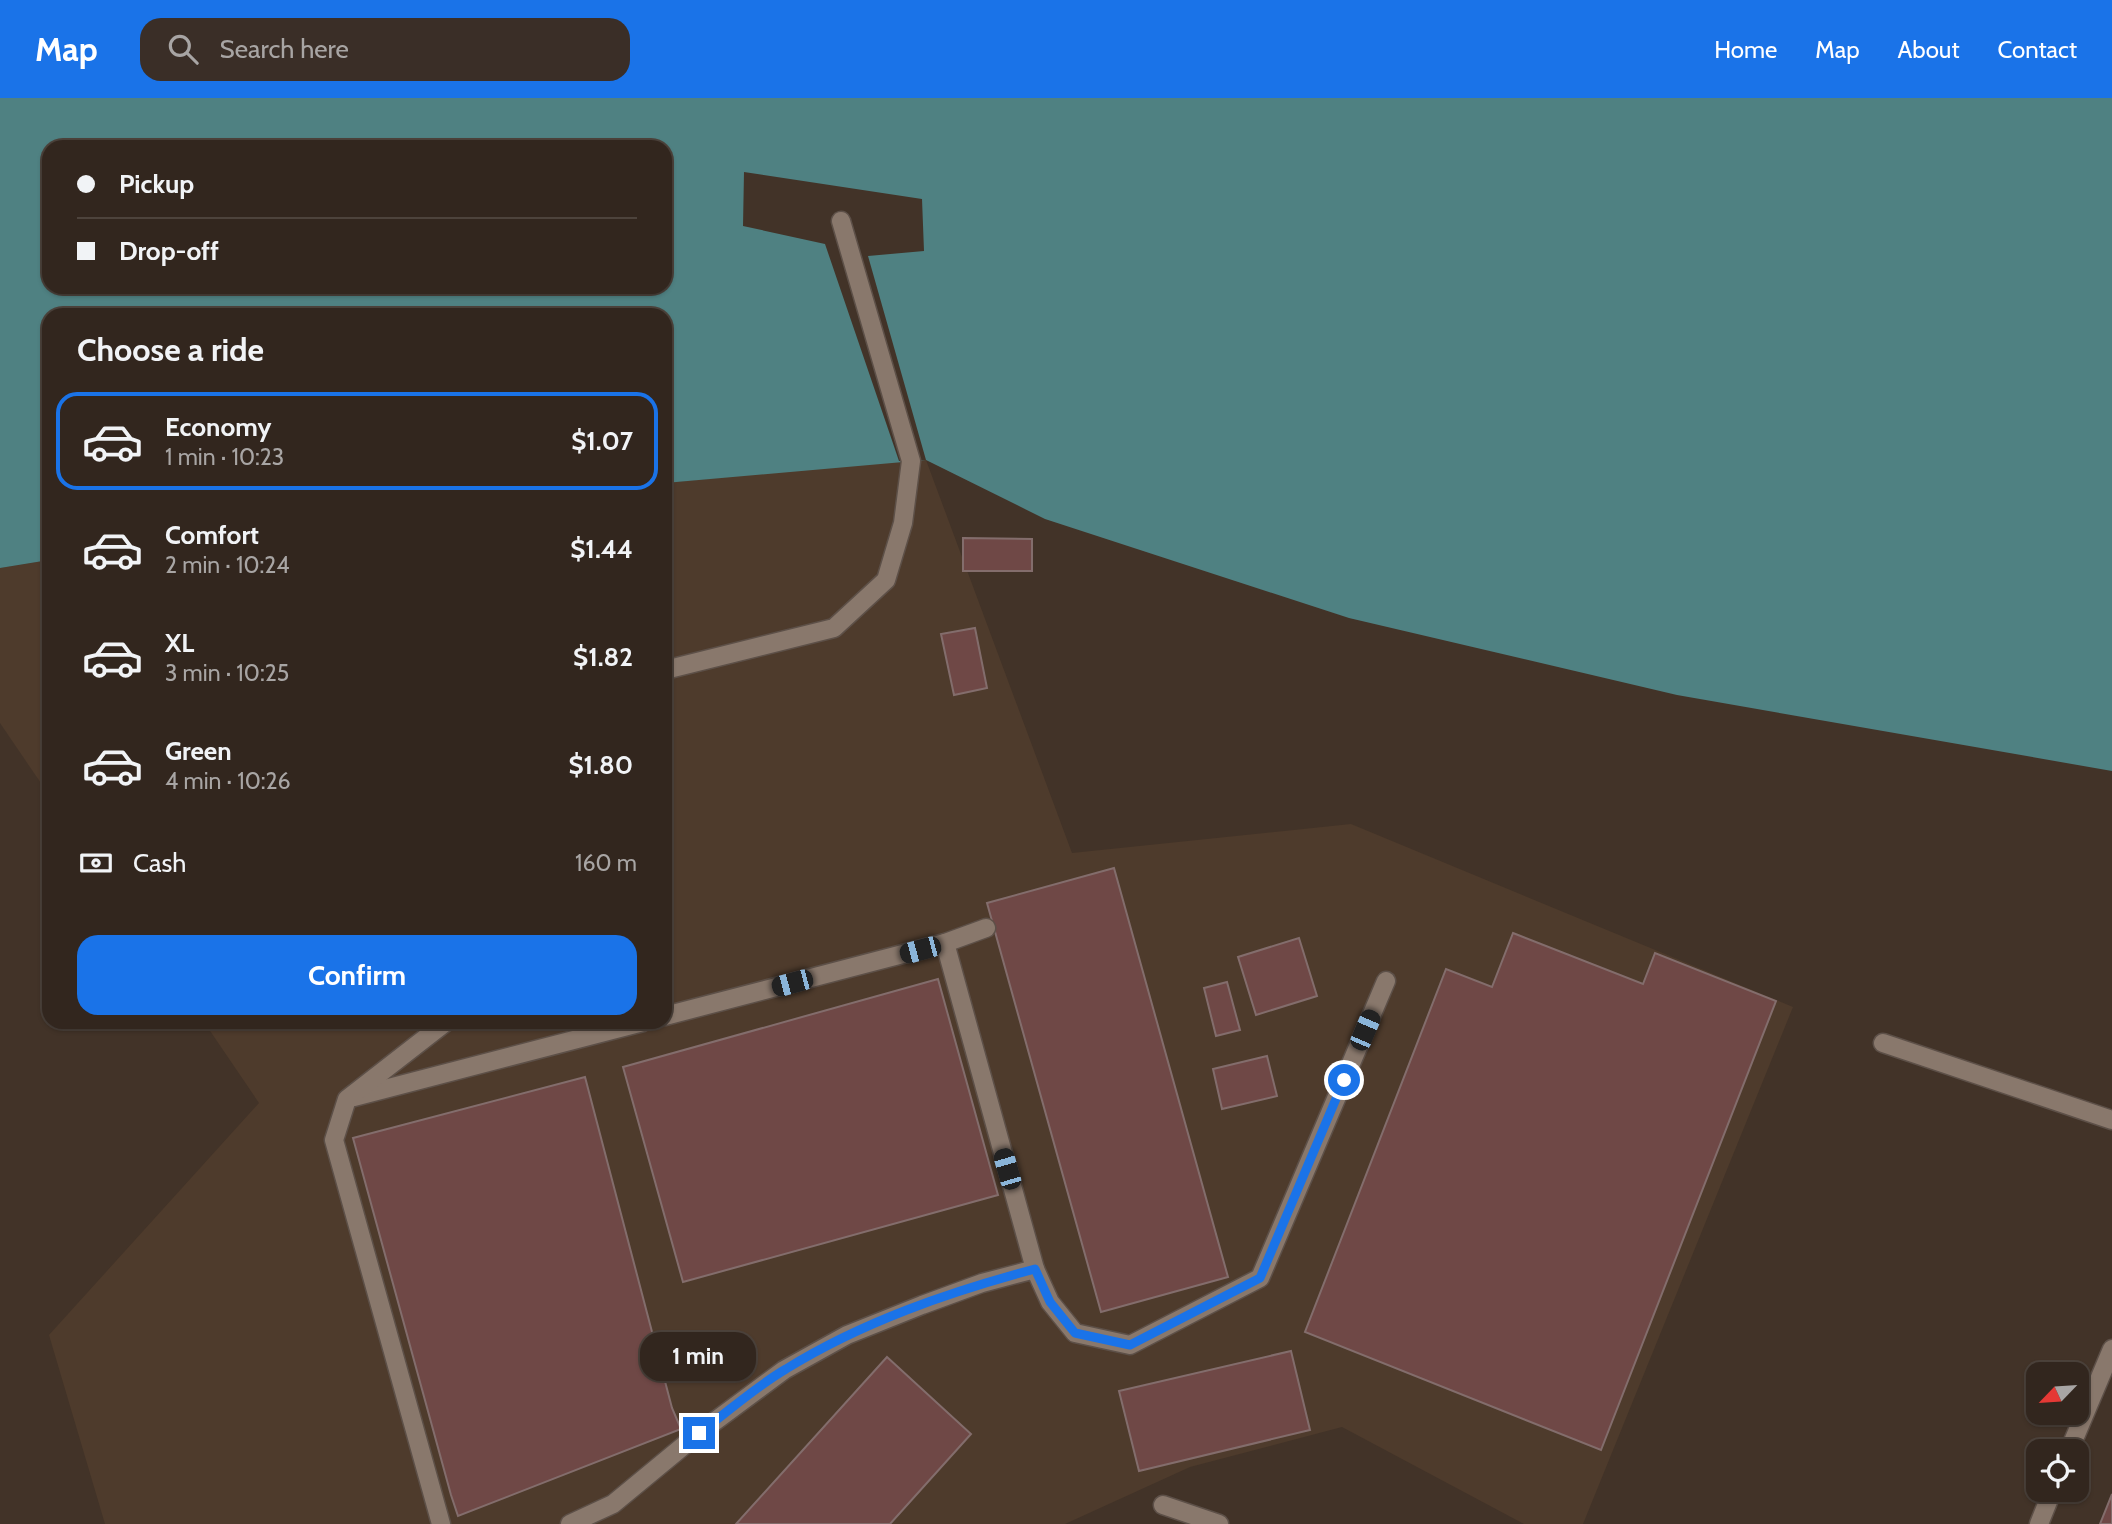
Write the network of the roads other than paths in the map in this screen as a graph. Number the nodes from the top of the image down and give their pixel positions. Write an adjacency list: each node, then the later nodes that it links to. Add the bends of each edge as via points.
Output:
1 (841, 221): 2 (lane, via 911,461 903,523 886,580 834,628)
2 (672, 668)
3 (986, 928): 4 (lane)
4 (945, 943): 6 (lane); 12 (lane)
5 (1385, 981): 12 (lane, via 1260,1278 1130,1345 1075,1333 1050,1302)
6 (672, 1014)
7 (437, 1029): 10 (lane)
8 (616, 1029): 10 (lane)
9 (1882, 1044): 11 (lane)
10 (347, 1099): 17 (lane, via 334,1140)
11 (2112, 1120)
12 (1035, 1269): 18 (lane, via 922,1305 847,1335 805,1358 699,1433 613,1504)
13 (2112, 1349): 14 (lane)
14 (2074, 1439)
15 (2048, 1502): 20 (lane)
16 (1163, 1505): 19 (lane)
17 (441, 1524)
18 (570, 1524)
19 (1219, 1524)
20 (2039, 1524)

